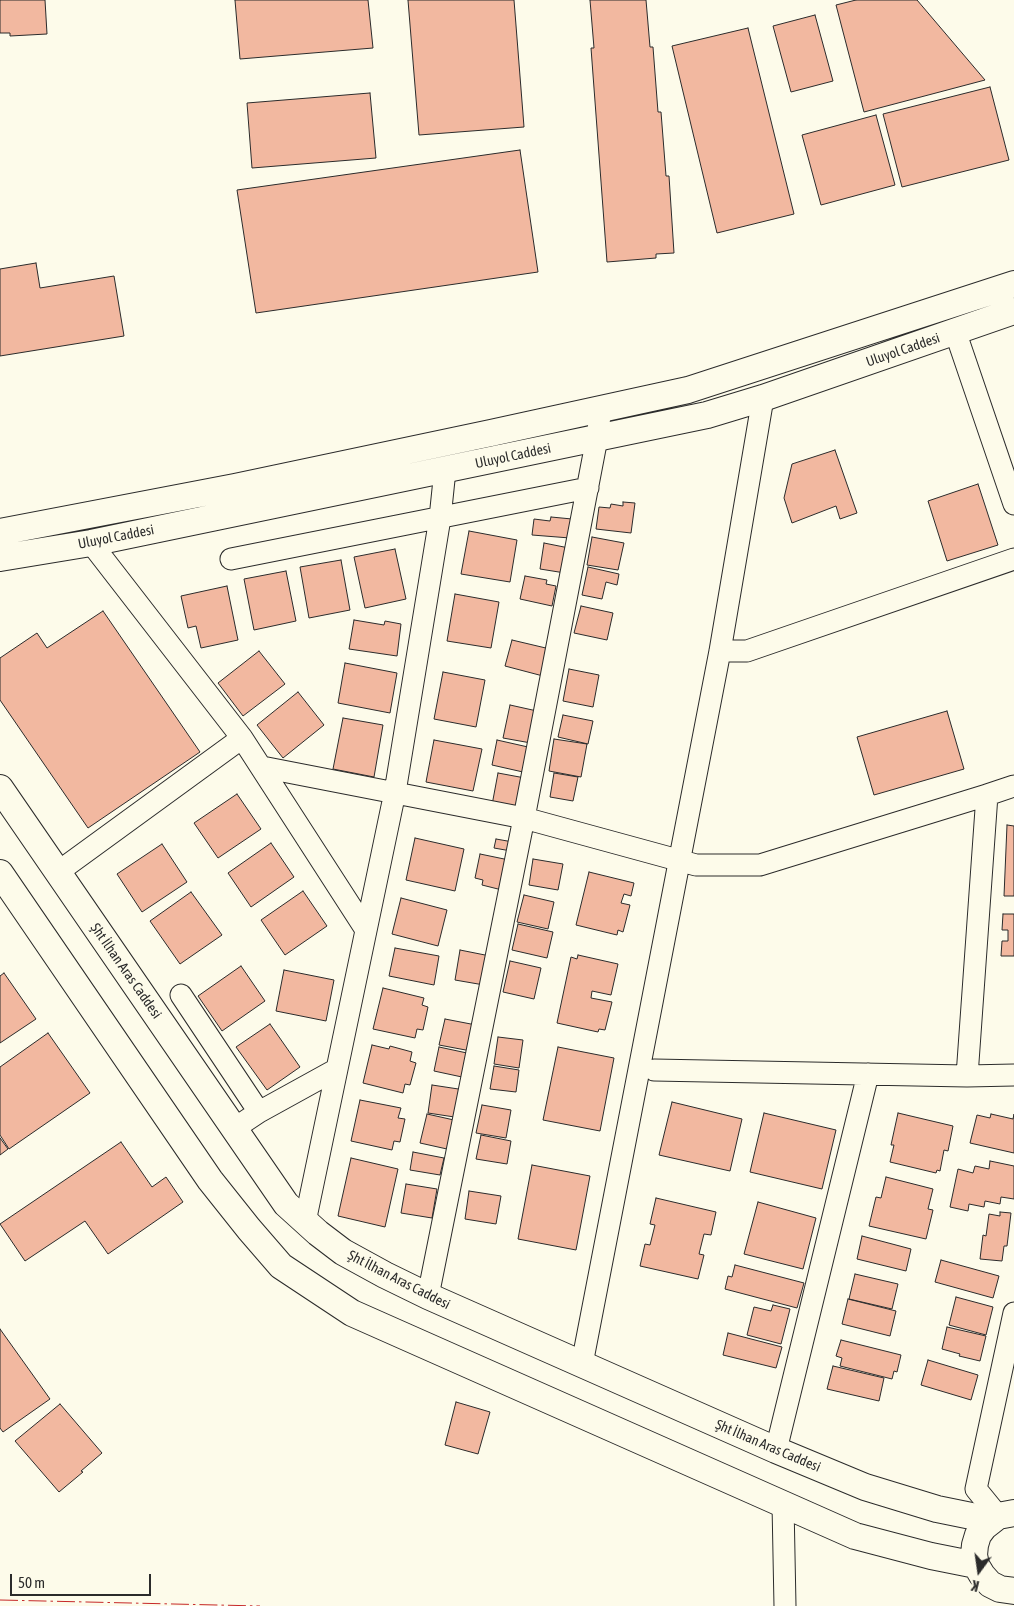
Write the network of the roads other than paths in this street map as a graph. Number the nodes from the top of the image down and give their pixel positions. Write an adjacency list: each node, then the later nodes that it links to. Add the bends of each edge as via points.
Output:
1 (1014, 284): 5 (main road, Uluyol Caddesi, via 688,390)
2 (1014, 311): 3 (main road, Uluyol Caddesi)
3 (955, 332): 4 (main road, Uluyol Caddesi); 9 (street)
4 (763, 398): 6 (main road, Uluyol Caddesi, via 707,415); 16 (street)
5 (601, 408): 6 (street); 11 (main road, Uluyol Caddesi)
6 (597, 438): 7 (main road, Uluyol Caddesi); 8 (street)
7 (445, 470): 10 (street); 12 (main road, Uluyol Caddesi)
8 (588, 488): 10 (street); 23 (street)
9 (1014, 504)
10 (440, 518): 14 (street); 21 (street)
11 (0, 532)
12 (91, 543): 13 (main road, Uluyol Caddesi); 17 (street)
13 (0, 558)
14 (231, 559)
15 (1014, 559): 16 (street, via 747,651)
16 (720, 651): 24 (street)
17 (242, 738): 18 (street); 25 (street)
18 (262, 768): 21 (street); 27 (street)
19 (1014, 786): 22 (street)
20 (0, 788): 25 (main road, Şht İlhan Aras Caddesi)
21 (395, 792): 23 (street); 27 (street)
22 (987, 795): 24 (street, via 760,865 696,865); 33 (street)
23 (524, 818): 24 (street); 37 (street)
24 (680, 860): 39 (street)
25 (58, 872): 35 (main road, Şht İlhan Aras Caddesi)
26 (0, 873): 41 (main road, via 210,1180 281,1266 352,1313)
27 (366, 930): 29 (street)
28 (181, 994): 34 (street)
29 (337, 1069): 34 (street); 36 (street)
30 (654, 1070): 31 (street)
31 (868, 1074): 33 (street); 40 (street)
32 (1014, 1075): 33 (street)
33 (967, 1076)
34 (259, 1112): 35 (street)
35 (235, 1128): 36 (main road, Şht İlhan Aras Caddesi, via 286,1204)
36 (305, 1222): 37 (main road, Şht İlhan Aras Caddesi, via 343,1252)
37 (428, 1296): 39 (main road, Şht İlhan Aras Caddesi)
38 (1014, 1313): 42 (street, via 976,1489)
39 (582, 1364): 40 (main road, Şht İlhan Aras Caddesi)
40 (776, 1450): 42 (main road, Şht İlhan Aras Caddesi, via 865,1487 937,1510)
41 (783, 1504): 43 (main road, via 855,1536 930,1556); 44 (street)
42 (1001, 1516): 43 (main road, via 978,1535 974,1555)
43 (996, 1586)
44 (785, 1606)

